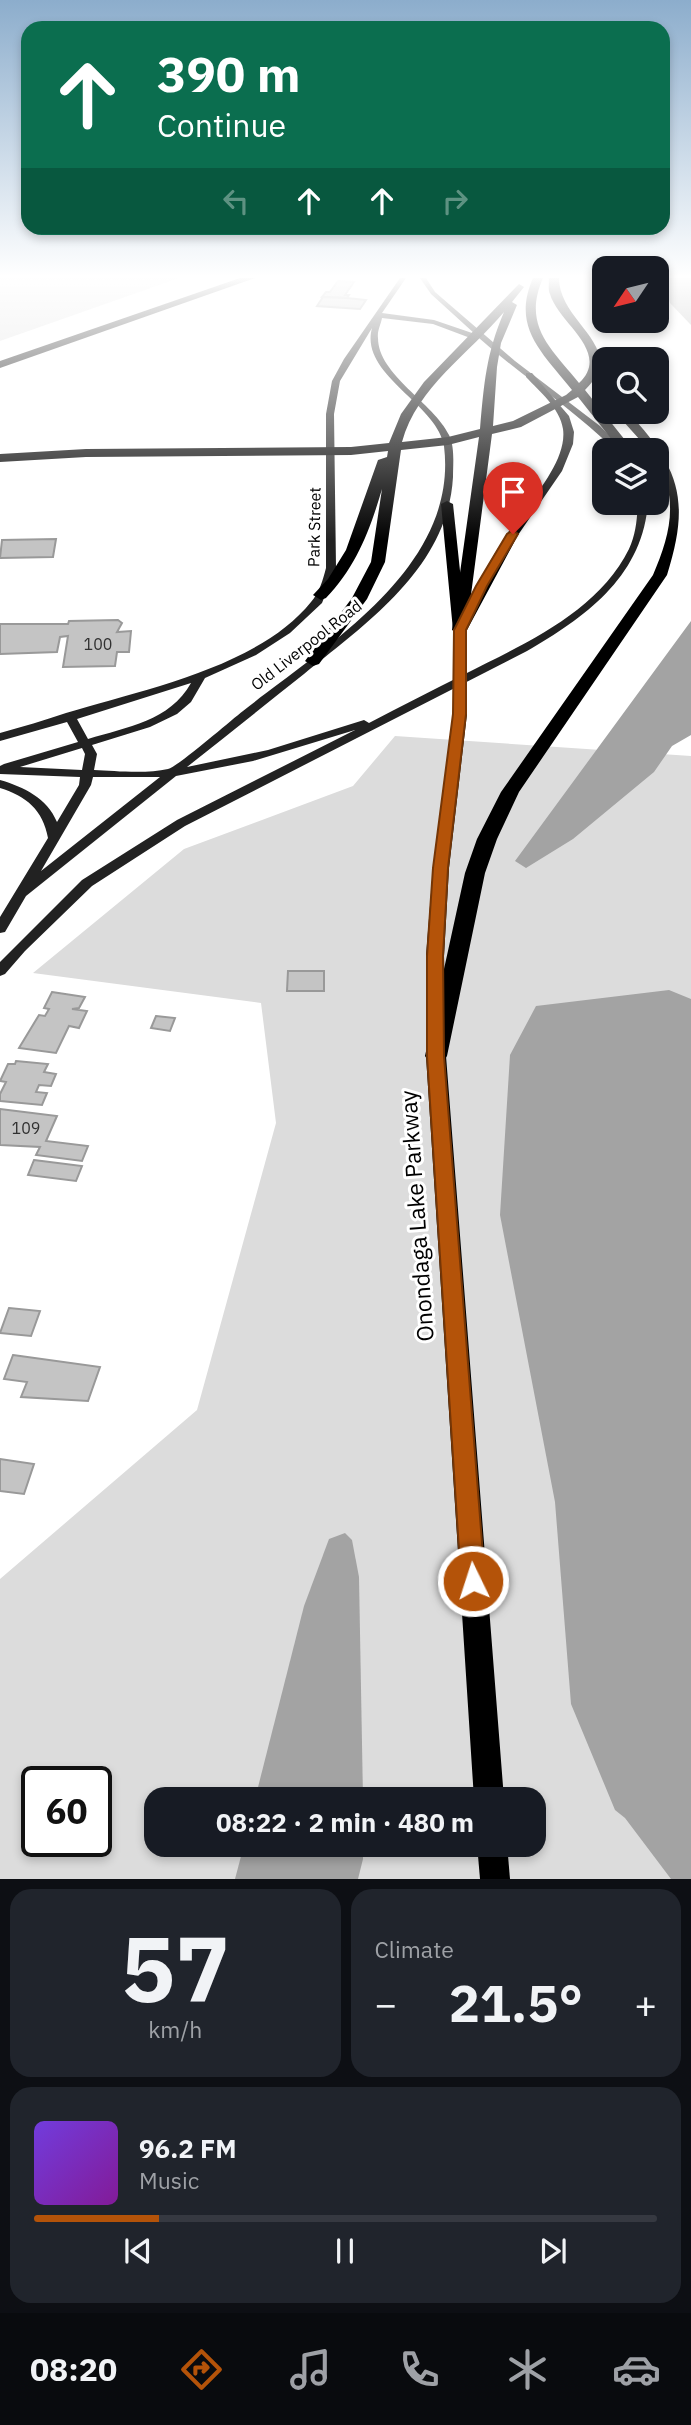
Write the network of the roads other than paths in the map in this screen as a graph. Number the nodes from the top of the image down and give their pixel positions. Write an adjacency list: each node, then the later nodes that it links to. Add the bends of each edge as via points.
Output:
1 (345, 366): 20 (main road, Park Street, via 331,401 331,568)
2 (387, 366): 18 (main road, Old Liverpool Road, via 446,436)
3 (446, 366): 12 (highway, via 428,384)
4 (491, 366): 21 (highway, via 484,457)
5 (518, 366): 9 (main road)
6 (560, 366): 14 (highway)
7 (576, 366): 10 (highway)
8 (595, 366): 16 (highway, via 580,390 556,407 517,424 448,441 351,451 124,452)
9 (529, 375): 13 (main road); 21 (main road, via 557,405 566,422 569,444)
10 (592, 382)
11 (632, 424): 15 (highway)
12 (400, 431): 20 (highway, via 388,446 342,573); 22 (highway, via 377,562 359,599)
13 (605, 438)
14 (617, 438)
15 (645, 438)
16 (0, 458)
17 (669, 471): 36 (highway, via 677,493 678,530 670,555 510,792 487,839 475,873)
18 (447, 504): 21 (main road, Onondaga Lake Parkway); 22 (main road, Old Liverpool Road, via 419,559 381,608)
19 (643, 515): 24 (main road, via 623,567 579,613 523,649)
20 (321, 595): 23 (main road, Park Street, via 289,630 267,645)
21 (460, 630): 36 (main road, Onondaga Lake Parkway, via 460,714 436,944)
22 (313, 662): 29 (main road, Old Liverpool Road)
23 (201, 674): 25 (main road, Park Street); 27 (main road, via 187,701 173,712)
24 (402, 710): 29 (main road, via 239,761); 35 (main road, via 181,823 87,883)
25 (70, 716): 26 (main road, Park Street); 27 (main road)
26 (0, 737)
27 (85, 743): 28 (main road); 30 (main road, via 91,754)
28 (0, 770): 30 (main road)
29 (177, 772): 30 (main road); 33 (main road, Old Liverpool Road)
30 (89, 773): 32 (main road, Old Liverpool Road)
31 (0, 784): 32 (main road, via 34,799 49,815)
32 (54, 838): 33 (main road, Old Liverpool Road)
33 (19, 895): 34 (main road, Old Liverpool Road)
34 (0, 929)
35 (0, 971)
36 (436, 1056): 37 (main road, Onondaga Lake Parkway)
37 (488, 1787)
38 (493, 1857): 39 (main road)
39 (495, 1879)

